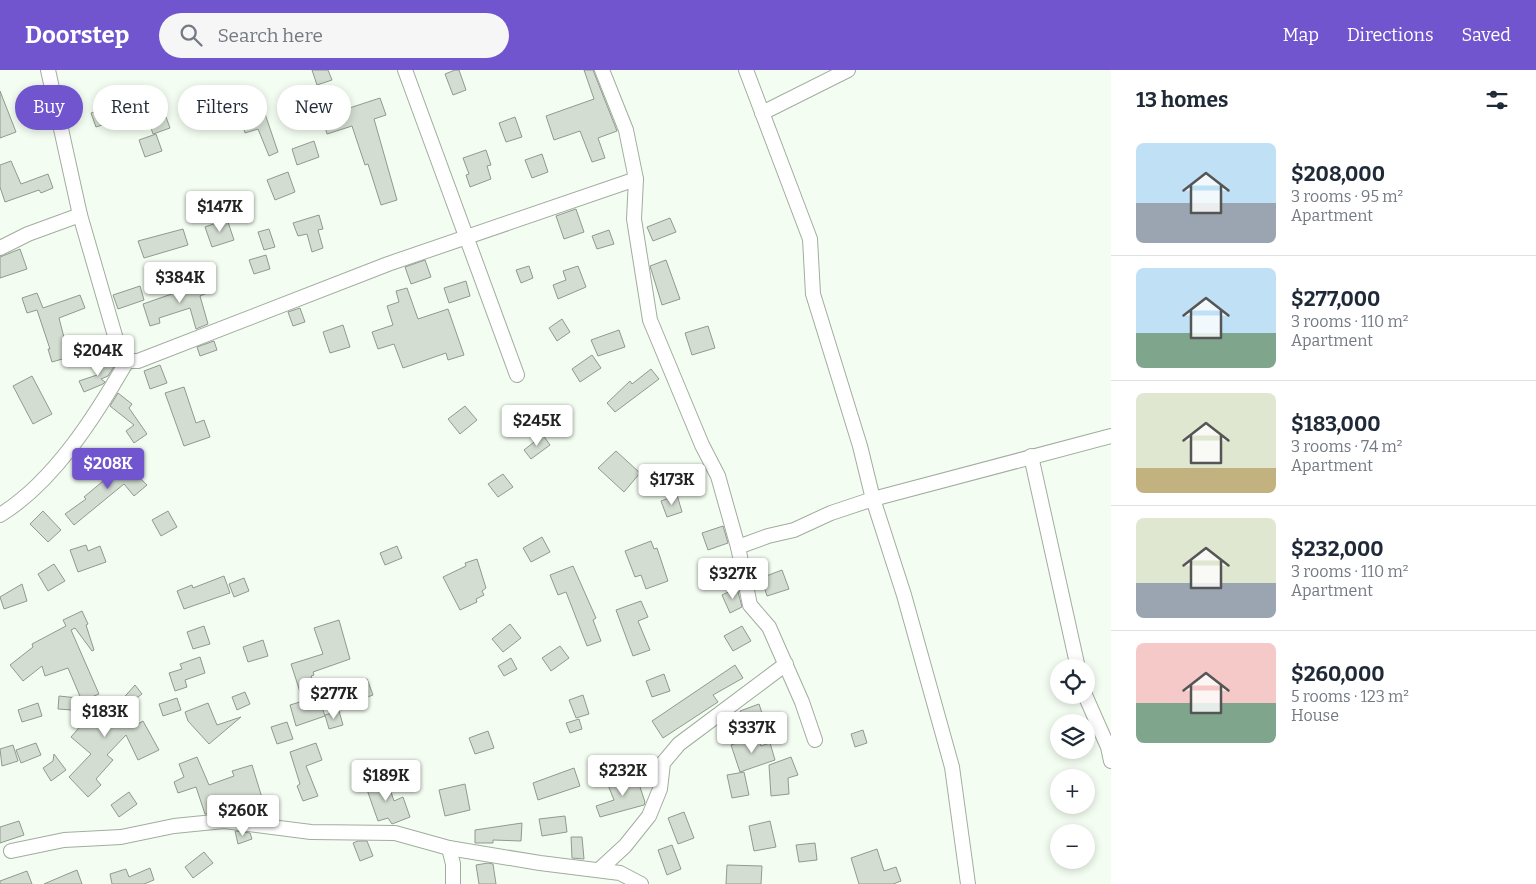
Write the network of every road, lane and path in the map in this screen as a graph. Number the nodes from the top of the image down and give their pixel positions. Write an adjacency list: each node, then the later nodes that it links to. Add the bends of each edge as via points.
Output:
1 (48, 70): 8 (street)
2 (405, 70): 9 (street)
3 (602, 70): 7 (street, via 626,130)
4 (746, 70): 6 (street)
5 (848, 70): 6 (street)
6 (762, 113): 15 (street, via 810,239 813,294)
7 (636, 179): 9 (street); 17 (street, via 634,219 650,320 718,476)
8 (80, 215): 10 (street); 11 (street, via 120,352)
9 (468, 237): 11 (street, via 388,264 138,361); 12 (street)
10 (0, 248)
11 (127, 361): 16 (street, via 66,454 21,502)
12 (517, 375)
13 (1111, 436): 14 (street)
14 (1031, 456): 15 (street); 18 (street)
15 (873, 499): 17 (street, via 794,530); 28 (street, via 904,595 952,767)
16 (0, 515)
17 (738, 547): 19 (street, via 750,605 769,627)
18 (1076, 659)
19 (786, 664): 21 (street); 25 (street, via 679,744 663,763 660,789 649,816 625,846)
20 (1089, 704): 22 (street, via 1108,747)
21 (815, 740)
22 (1111, 762)
23 (449, 848): 24 (street, via 395,833 311,832 224,821 121,836 64,840); 25 (street); 26 (street)
24 (11, 851)
25 (600, 869): 27 (street, via 620,873)
26 (453, 884)
27 (641, 884)
28 (968, 884)

